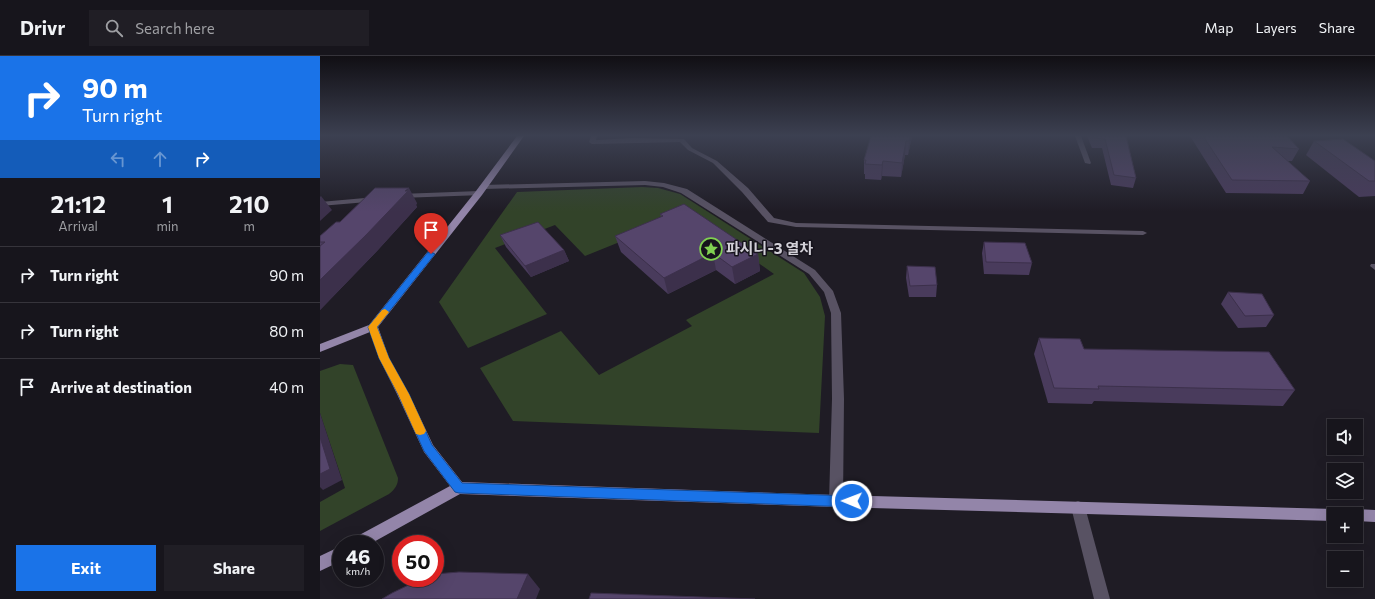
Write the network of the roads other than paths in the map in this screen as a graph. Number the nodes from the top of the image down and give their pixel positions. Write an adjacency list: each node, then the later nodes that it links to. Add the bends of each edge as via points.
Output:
1 (502, 161): 3 (main road)
2 (714, 161): 5 (street, via 745,190 771,220 796,225)
3 (481, 190): 4 (street); 6 (main road); 9 (street, via 645,183 664,185 684,191 812,272 828,291 836,313)
4 (320, 204)
5 (1143, 233)
6 (373, 327): 7 (main road); 8 (main road, via 384,358 404,394 428,448)
7 (320, 348)
8 (459, 488): 9 (main road); 14 (main road)
9 (836, 501): 10 (main road)
10 (1078, 507): 11 (main road); 17 (street)
11 (1327, 514)
12 (1363, 515): 13 (main road)
13 (1375, 516)
14 (373, 535)
15 (332, 558): 16 (main road)
16 (320, 564)
17 (1102, 599)

